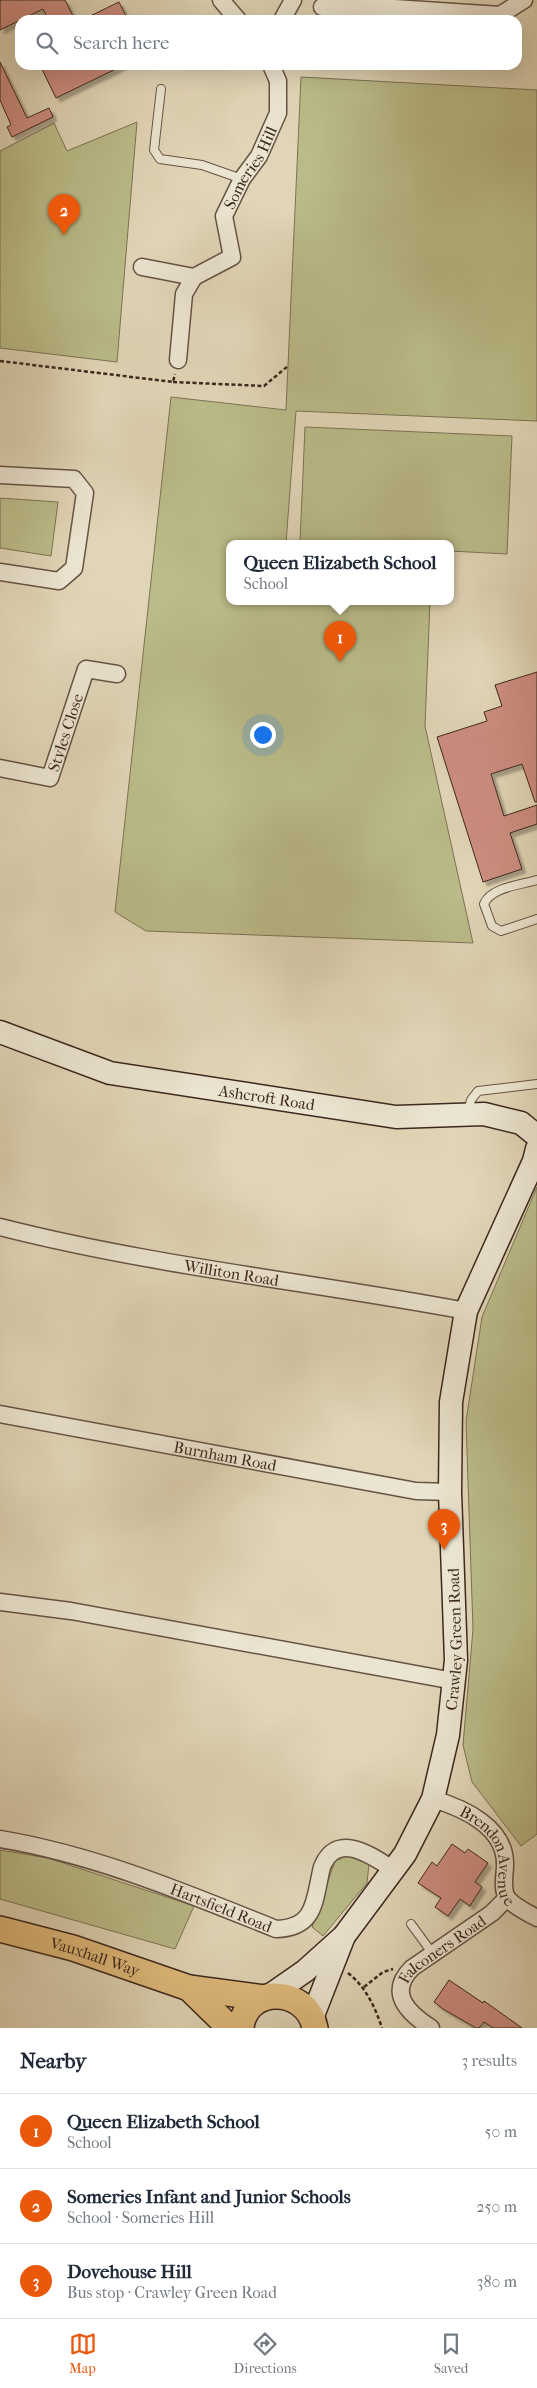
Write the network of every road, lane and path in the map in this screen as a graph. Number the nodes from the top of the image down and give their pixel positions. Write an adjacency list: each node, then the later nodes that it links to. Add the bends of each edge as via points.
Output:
1 (221, 0): 6 (street)
2 (293, 0): 7 (street)
3 (524, 0): 4 (street, via 500,15)
4 (380, 4): 5 (street)
5 (322, 7)
6 (234, 15)
7 (285, 15)
8 (273, 70): 10 (street, Someries Hill, via 278,82 278,113 260,156)
9 (161, 88): 10 (lane, via 154,150 160,159 202,165)
10 (242, 178): 12 (street, Someries Hill, via 224,216 232,258)
11 (142, 268): 12 (street)
12 (194, 277): 13 (street, via 184,294)
13 (178, 360): 16 (path)
14 (0, 361): 16 (path)
15 (288, 366): 16 (path, via 264,386)
16 (173, 382)
17 (0, 475): 18 (street, via 74,479 85,493 74,568 59,580)
18 (0, 572)
19 (117, 674): 20 (street, Styles Close, via 86,669 50,778)
20 (0, 768)
21 (537, 880): 22 (lane, via 493,893 484,904 492,926 501,931)
22 (537, 919)
23 (0, 1032): 25 (street, Ashcroft Road, via 110,1073 396,1117)
24 (537, 1084): 25 (lane, via 478,1091 470,1100)
25 (467, 1114): 26 (street, Ashcroft Road, via 484,1114 521,1124)
26 (537, 1136)
27 (537, 1149): 29 (street, Crawley Green Road)
28 (0, 1226): 29 (street, Williton Road, via 46,1238 226,1272)
29 (466, 1311): 31 (street, Crawley Green Road, via 452,1402)
30 (0, 1414): 31 (street, Burnham Road, via 416,1491)
31 (450, 1492): 33 (street, Crawley Green Road)
32 (0, 1602): 33 (street, via 70,1611)
33 (454, 1681): 34 (street, Crawley Green Road, via 448,1735)
34 (433, 1799): 36 (street, Crawley Green Road, via 414,1840); 37 (street, Brendon Avenue, via 471,1813 488,1827 499,1843 505,1862 504,1890)
35 (0, 1839): 36 (street, Hartsfield Road, via 42,1846 167,1884 276,1929 290,1929 308,1917 324,1861 334,1851 360,1850)
36 (394, 1870): 41 (street, Crawley Green Road)
37 (507, 1898): 38 (street, Brendon Avenue); 42 (street, Falconers Road, via 492,1913)
38 (537, 1918)
39 (411, 1924): 42 (lane)
40 (0, 1929): 46 (main road, Vauxhall Way, via 73,1948)
41 (344, 1936): 43 (street, Crawley Green Road); 47 (street, Crawley Green Road, via 305,1971)
42 (433, 1954): 44 (street, Falconers Road)
43 (335, 1964): 45 (path); 48 (street, Crawley Green Road)
44 (408, 1971): 45 (path, via 397,1968 383,1972); 52 (street, Falconers Road, via 400,1985 402,1999 411,2014)
45 (363, 1987): 51 (path)
46 (189, 1988): 47 (main road, Vauxhall Way); 49 (main road, Vauxhall Way)
47 (267, 1997): 48 (main road, Vauxhall Way, via 288,1997 299,2002); 50 (main road, via 246,2012)
48 (315, 2024)
49 (230, 2028)
50 (241, 2028)
51 (382, 2028)
52 (431, 2028)

